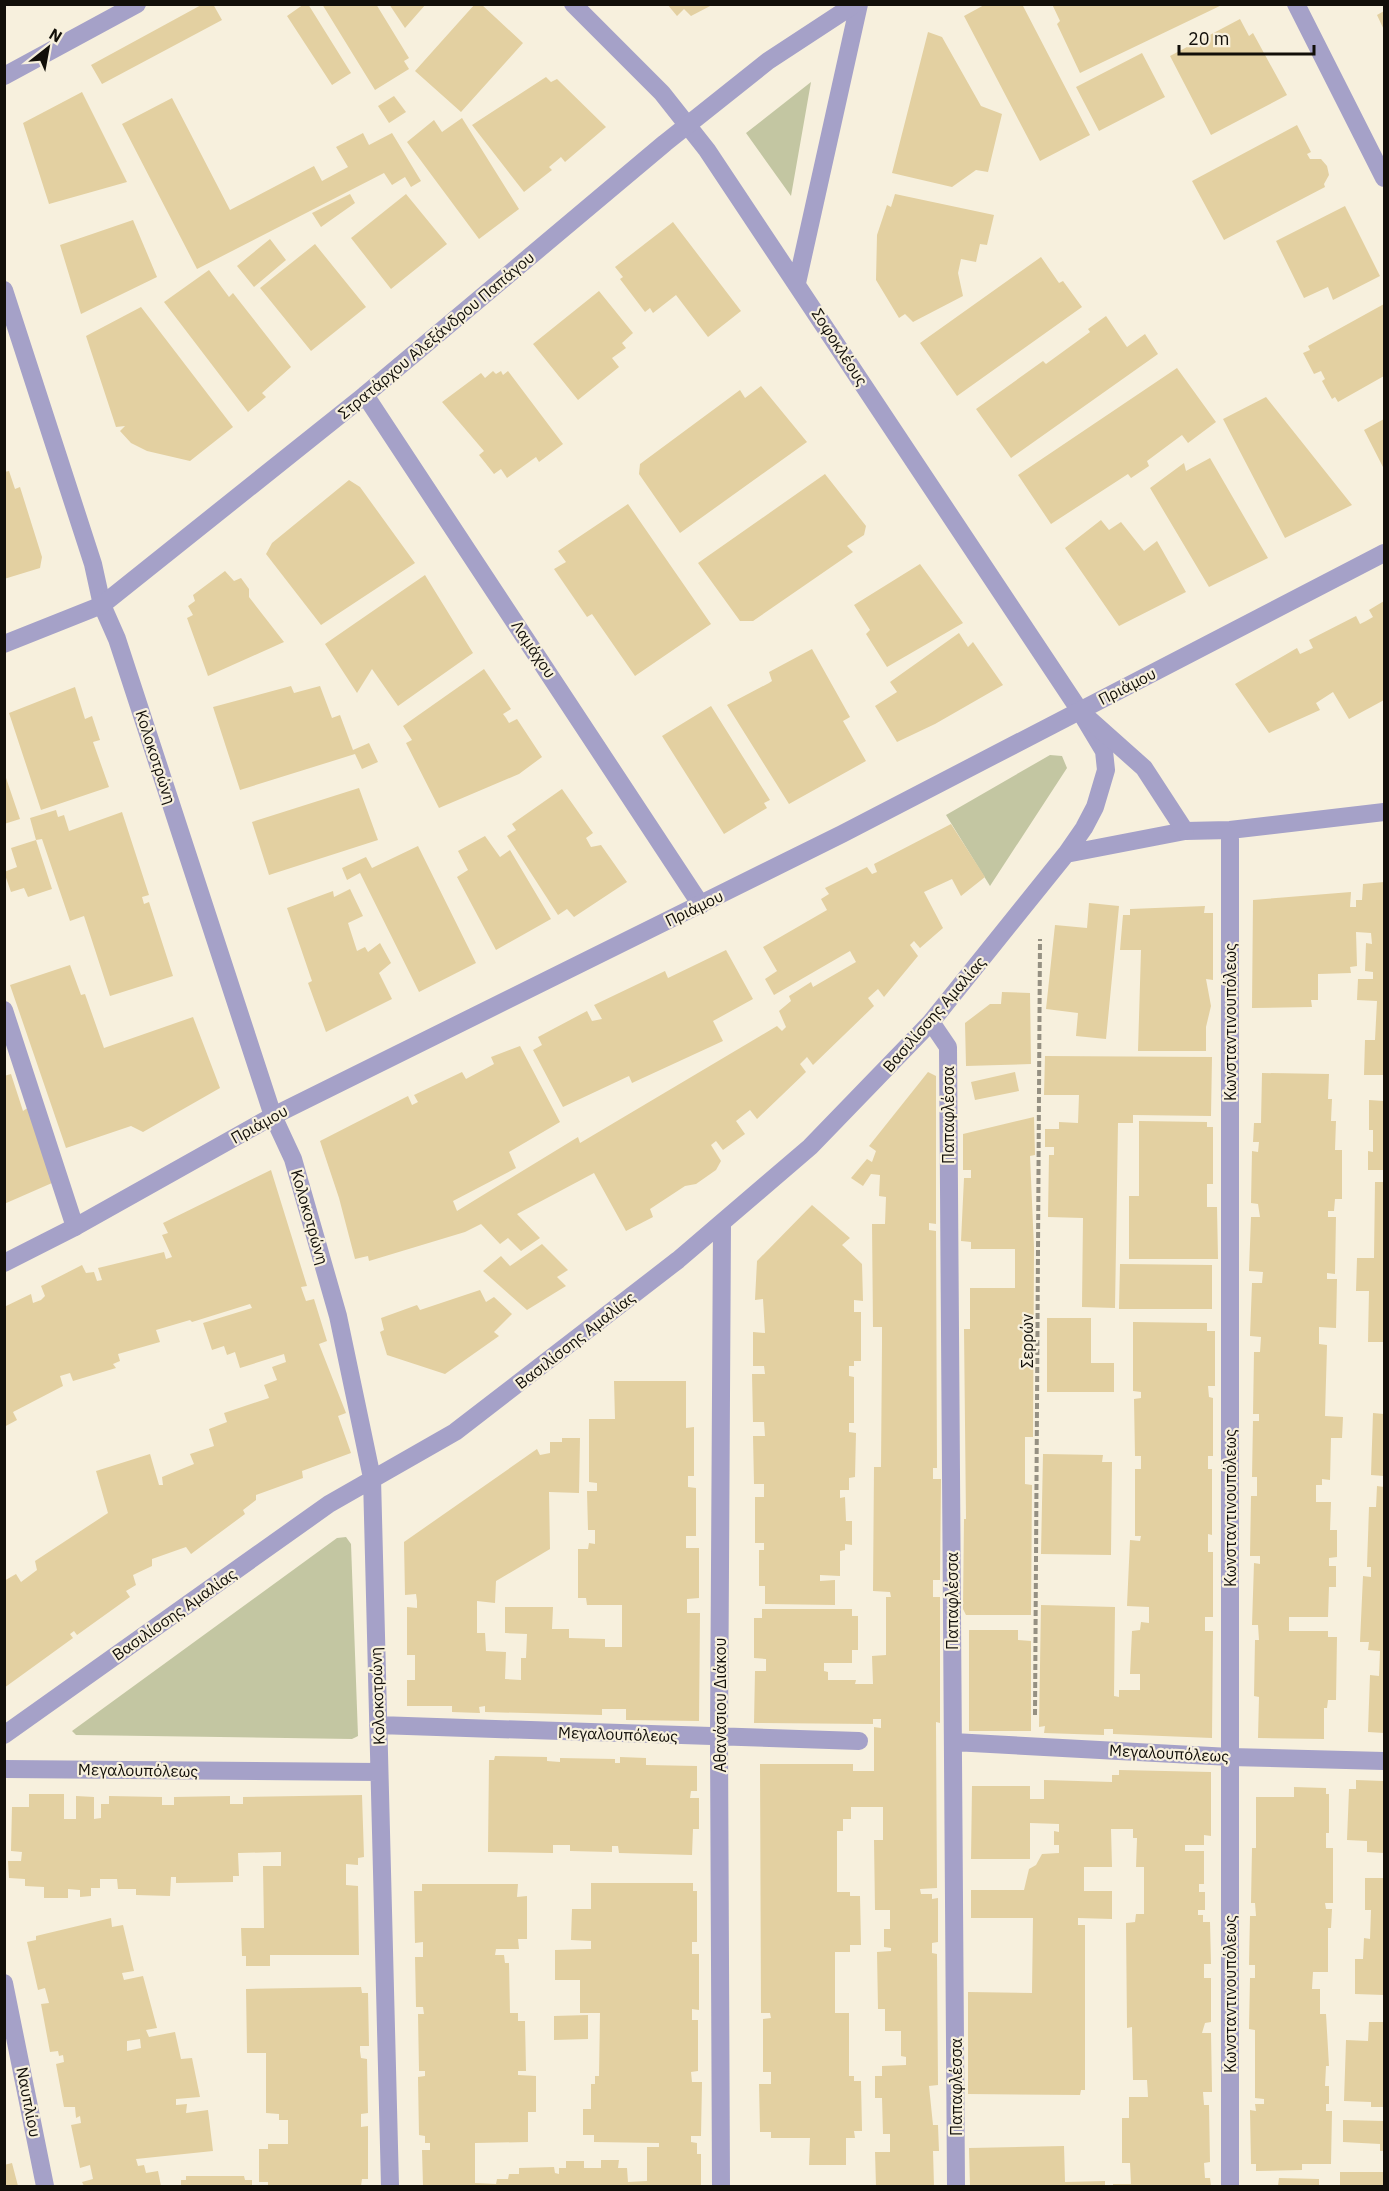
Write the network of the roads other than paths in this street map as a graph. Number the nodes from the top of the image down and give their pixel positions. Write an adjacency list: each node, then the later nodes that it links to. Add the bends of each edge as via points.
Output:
1 (137, 4): 5 (street)
2 (573, 4): 6 (street, Σοφοκλέους)
3 (857, 4): 6 (street, Στρατάρχου Αλεξάνδρου Παπάγου, via 768,61); 8 (street)
4 (1296, 4): 7 (street)
5 (4, 76)
6 (689, 124): 8 (street, Σοφοκλέους); 10 (street, Στρατάρχου Αλεξάνδρου Παπάγου)
7 (1384, 178)
8 (797, 283): 14 (street, Σοφοκλέους)
9 (4, 290): 12 (street, Κολοκοτρώνη, via 93,564)
10 (365, 395): 12 (street, Στρατάρχου Αλεξάνδρου Παπάγου); 19 (street, Λαμάχου)
11 (1384, 553): 14 (street, Πριάμου)
12 (102, 605): 13 (street, Στρατάρχου Αλεξάνδρου Παπάγου); 22 (street, Κολοκοτρώνη, via 117,639)
13 (4, 644)
14 (1080, 711): 17 (street, via 1144,768); 18 (street, Βασιλίσσης Αμαλίας, via 1104,751 1106,770 1095,807); 19 (street, Πριάμου)
15 (1384, 812): 16 (street)
16 (1230, 830): 17 (street); 32 (street, Κωνσταντινουπόλεως)
17 (1185, 831): 18 (street)
18 (1066, 854): 21 (street, Βασιλίσσης Αμαλίας)
19 (701, 905): 22 (street, Πριάμου)
20 (4, 1010): 24 (street)
21 (931, 1022): 23 (street, Βασιλίσσης Αμαλίας, via 818,1140); 31 (street, Παπαφλέσσα, via 948,1047)
22 (273, 1116): 24 (street, Πριάμου); 26 (street, Κολοκοτρώνη, via 293,1159 338,1316)
23 (722, 1224): 26 (street, Βασιλίσσης Αμαλίας, via 455,1432); 29 (street, Αθανάσιου Διάκου)
24 (75, 1227): 25 (street, Πριάμου)
25 (4, 1263)
26 (372, 1478): 27 (street, Κολοκοτρώνη); 28 (street, Βασιλίσσης Αμαλίας, via 329,1504)
27 (378, 1725): 29 (street, Μεγαλουπόλεως); 35 (street, Κολοκοτρώνη)
28 (4, 1735)
29 (719, 1738): 30 (street, Μεγαλουπόλεως); 40 (street, Αθανάσιου Διάκου)
30 (859, 1741)
31 (953, 1742): 32 (street, Μεγαλουπόλεως); 41 (street, Παπαφλέσσα)
32 (1230, 1756): 33 (street, Μεγαλουπόλεως); 42 (street, Κωνσταντινουπόλεως)
33 (1384, 1761)
34 (4, 1768): 35 (street, Μεγαλουπόλεως)
35 (379, 1773): 39 (street, Κολοκοτρώνη)
36 (4, 1983): 37 (street, Ναυπλίου)
37 (12, 2056): 38 (street, Ναυπλίου)
38 (45, 2187)
39 (390, 2187)
40 (721, 2187)
41 (956, 2187)
42 (1230, 2187)

